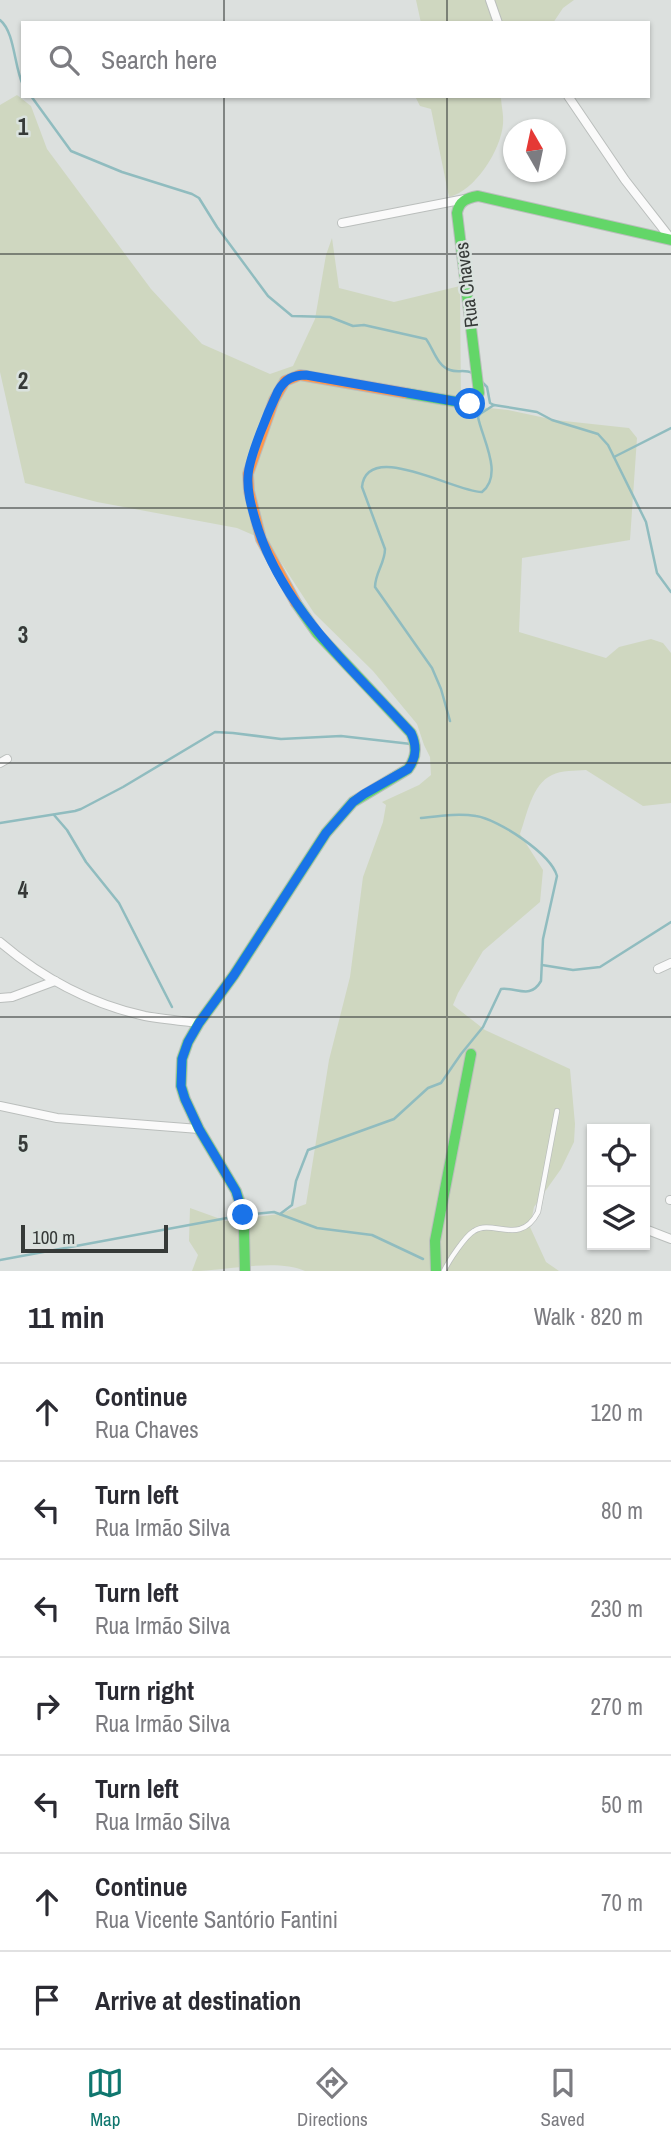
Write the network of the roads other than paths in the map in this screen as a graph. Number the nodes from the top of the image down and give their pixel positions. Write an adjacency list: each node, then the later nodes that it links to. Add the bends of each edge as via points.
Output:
1 (490, 0): 2 (street)
2 (497, 21)
3 (569, 98): 6 (street)
4 (465, 199): 5 (street); 6 (street, via 478,196); 12 (street, Rua Chaves, via 457,213 479,393 474,403 295,376 278,391 248,474 261,539 293,598 317,633 411,733 416,750 412,764 353,802 326,833)
5 (342, 223)
6 (671, 239)
7 (0, 942): 10 (street)
8 (671, 963): 9 (street)
9 (658, 970)
10 (55, 981): 11 (street); 12 (street, via 145,1016)
11 (0, 998)
12 (199, 1023): 16 (street, via 188,1042 180,1074)
13 (471, 1054): 20 (street, via 435,1241)
14 (0, 1106): 16 (street, via 57,1118)
15 (557, 1111): 21 (lane, via 535,1219 523,1229 473,1231)
16 (199, 1129): 19 (street, via 240,1203)
17 (650, 1230): 18 (street)
18 (671, 1239)
19 (245, 1271)
20 (436, 1271)
21 (444, 1271)

